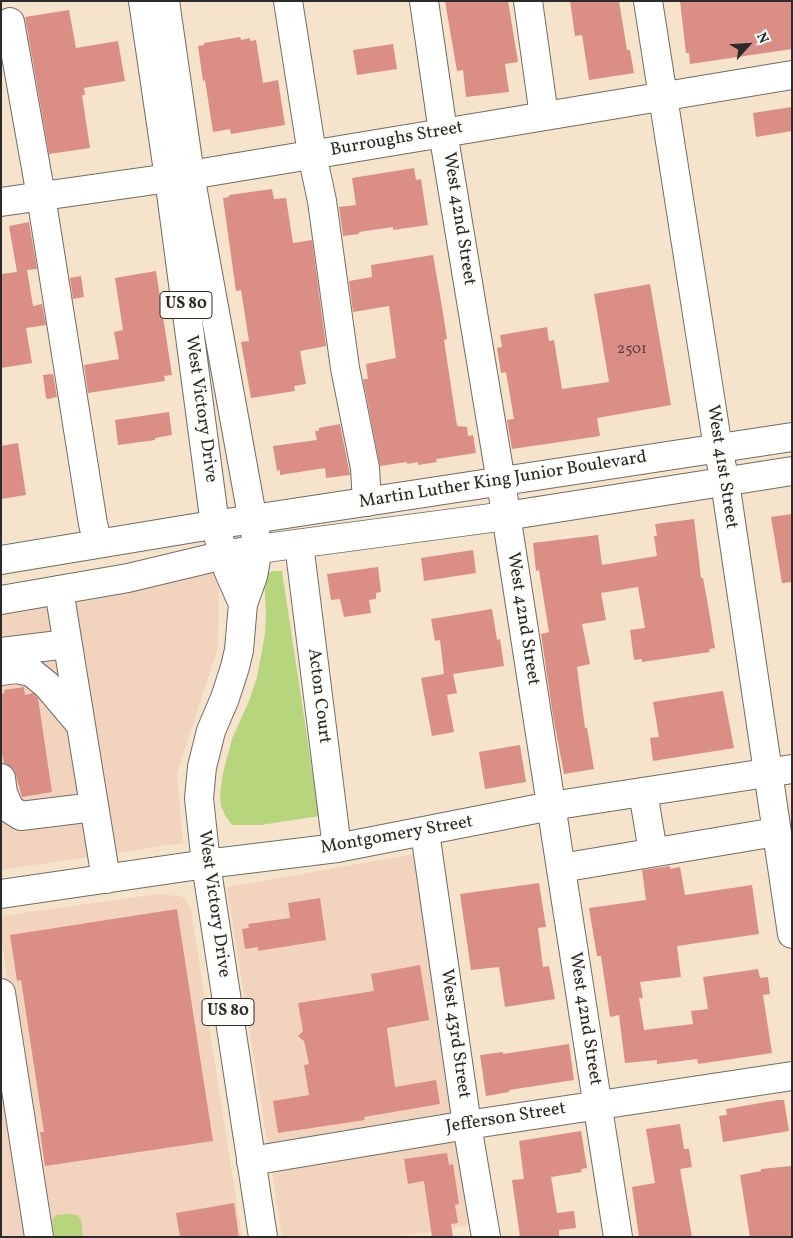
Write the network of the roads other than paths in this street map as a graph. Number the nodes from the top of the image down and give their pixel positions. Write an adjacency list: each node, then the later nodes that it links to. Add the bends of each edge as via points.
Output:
1 (143, 1): 13 (street, West Victory Drive / US 80)
2 (165, 1): 13 (street, West Victory Drive / US 80)
3 (288, 1): 12 (street)
4 (424, 1): 11 (street, West 42nd Street)
5 (528, 1): 10 (street)
6 (648, 1): 9 (street, West 41st Street)
7 (10, 22): 14 (street)
8 (792, 75): 9 (street, Burroughs Street)
9 (663, 97): 10 (street, Burroughs Street); 17 (street, West 41st Street)
10 (544, 116): 11 (street, Burroughs Street)
11 (443, 132): 12 (street, Burroughs Street); 19 (street, West 42nd Street)
12 (312, 154): 13 (street, Burroughs Street); 21 (street, via 322,201 345,368 365,468)
13 (180, 176): 14 (street, Burroughs Street); 23 (street, West Victory Drive / US 80); 24 (street, West Victory Drive / US 80)
14 (41, 196): 15 (street, Burroughs Street); 25 (street)
15 (1, 202)
16 (792, 437): 17 (street, Martin Luther King Junior Boulevard)
17 (718, 448): 19 (street, Martin Luther King Junior Boulevard); 20 (street, West 41st Street)
18 (792, 471): 20 (street, Martin Luther King Junior Boulevard)
19 (502, 482): 21 (street, Martin Luther King Junior Boulevard); 22 (street, West 42nd Street)
20 (725, 482): 22 (street, Martin Luther King Junior Boulevard); 36 (street, West 41st Street)
21 (367, 502): 23 (street, Martin Luther King Junior Boulevard)
22 (506, 516): 26 (street, Martin Luther King Junior Boulevard); 39 (street, West 42nd Street)
23 (252, 520): 24 (street, Martin Luther King Junior Boulevard); 27 (street, West Victory Drive / US 80)
24 (215, 525): 25 (street, Martin Luther King Junior Boulevard); 28 (street, West Victory Drive / US 80)
25 (98, 543): 29 (street, Martin Luther King Junior Boulevard)
26 (299, 544): 27 (street, Martin Luther King Junior Boulevard); 43 (street, Acton Court)
27 (258, 550): 28 (street, Martin Luther King Junior Boulevard); 32 (street, West Victory Drive / US 80)
28 (224, 555): 30 (street, Martin Luther King Junior Boulevard, via 128,578); 32 (street, West Victory Drive / US 80)
29 (1, 560)
30 (59, 590): 31 (street, Martin Luther King Junior Boulevard); 33 (street)
31 (1, 600)
32 (244, 604): 45 (street, West Victory Drive / US 80, via 235,667 211,731 202,767 199,798)
33 (67, 644): 34 (street); 35 (street)
34 (6, 664): 35 (street, via 30,672 48,684)
35 (80, 725): 40 (street)
36 (779, 771): 38 (street, Montgomery Street); 42 (street, West 41st Street)
37 (1, 778): 40 (street, via 10,809 21,816)
38 (643, 792): 39 (street, Montgomery Street); 44 (street)
39 (551, 806): 41 (street, Montgomery Street); 46 (street, West 42nd Street)
40 (94, 807): 47 (street)
41 (425, 832): 43 (street, Montgomery Street); 53 (street, West 43rd Street)
42 (776, 832): 44 (street); 49 (street, West 41st Street)
43 (338, 848): 45 (street, Montgomery Street)
44 (653, 852): 46 (street)
45 (206, 864): 47 (street, Montgomery Street); 54 (street, West Victory Drive / US 80)
46 (561, 868): 52 (street, West 42nd Street)
47 (106, 878): 48 (street, Montgomery Street)
48 (1, 894)
49 (792, 934)
50 (1, 993): 55 (street)
51 (792, 1076): 52 (street, Jefferson Street)
52 (597, 1106): 53 (street, Jefferson Street); 58 (street, West 42nd Street)
53 (467, 1125): 54 (street, Jefferson Street); 57 (street, West 43rd Street)
54 (251, 1161): 56 (street, West Victory Drive / US 80)
55 (39, 1237)
56 (263, 1237)
57 (486, 1237)
58 (618, 1237)

